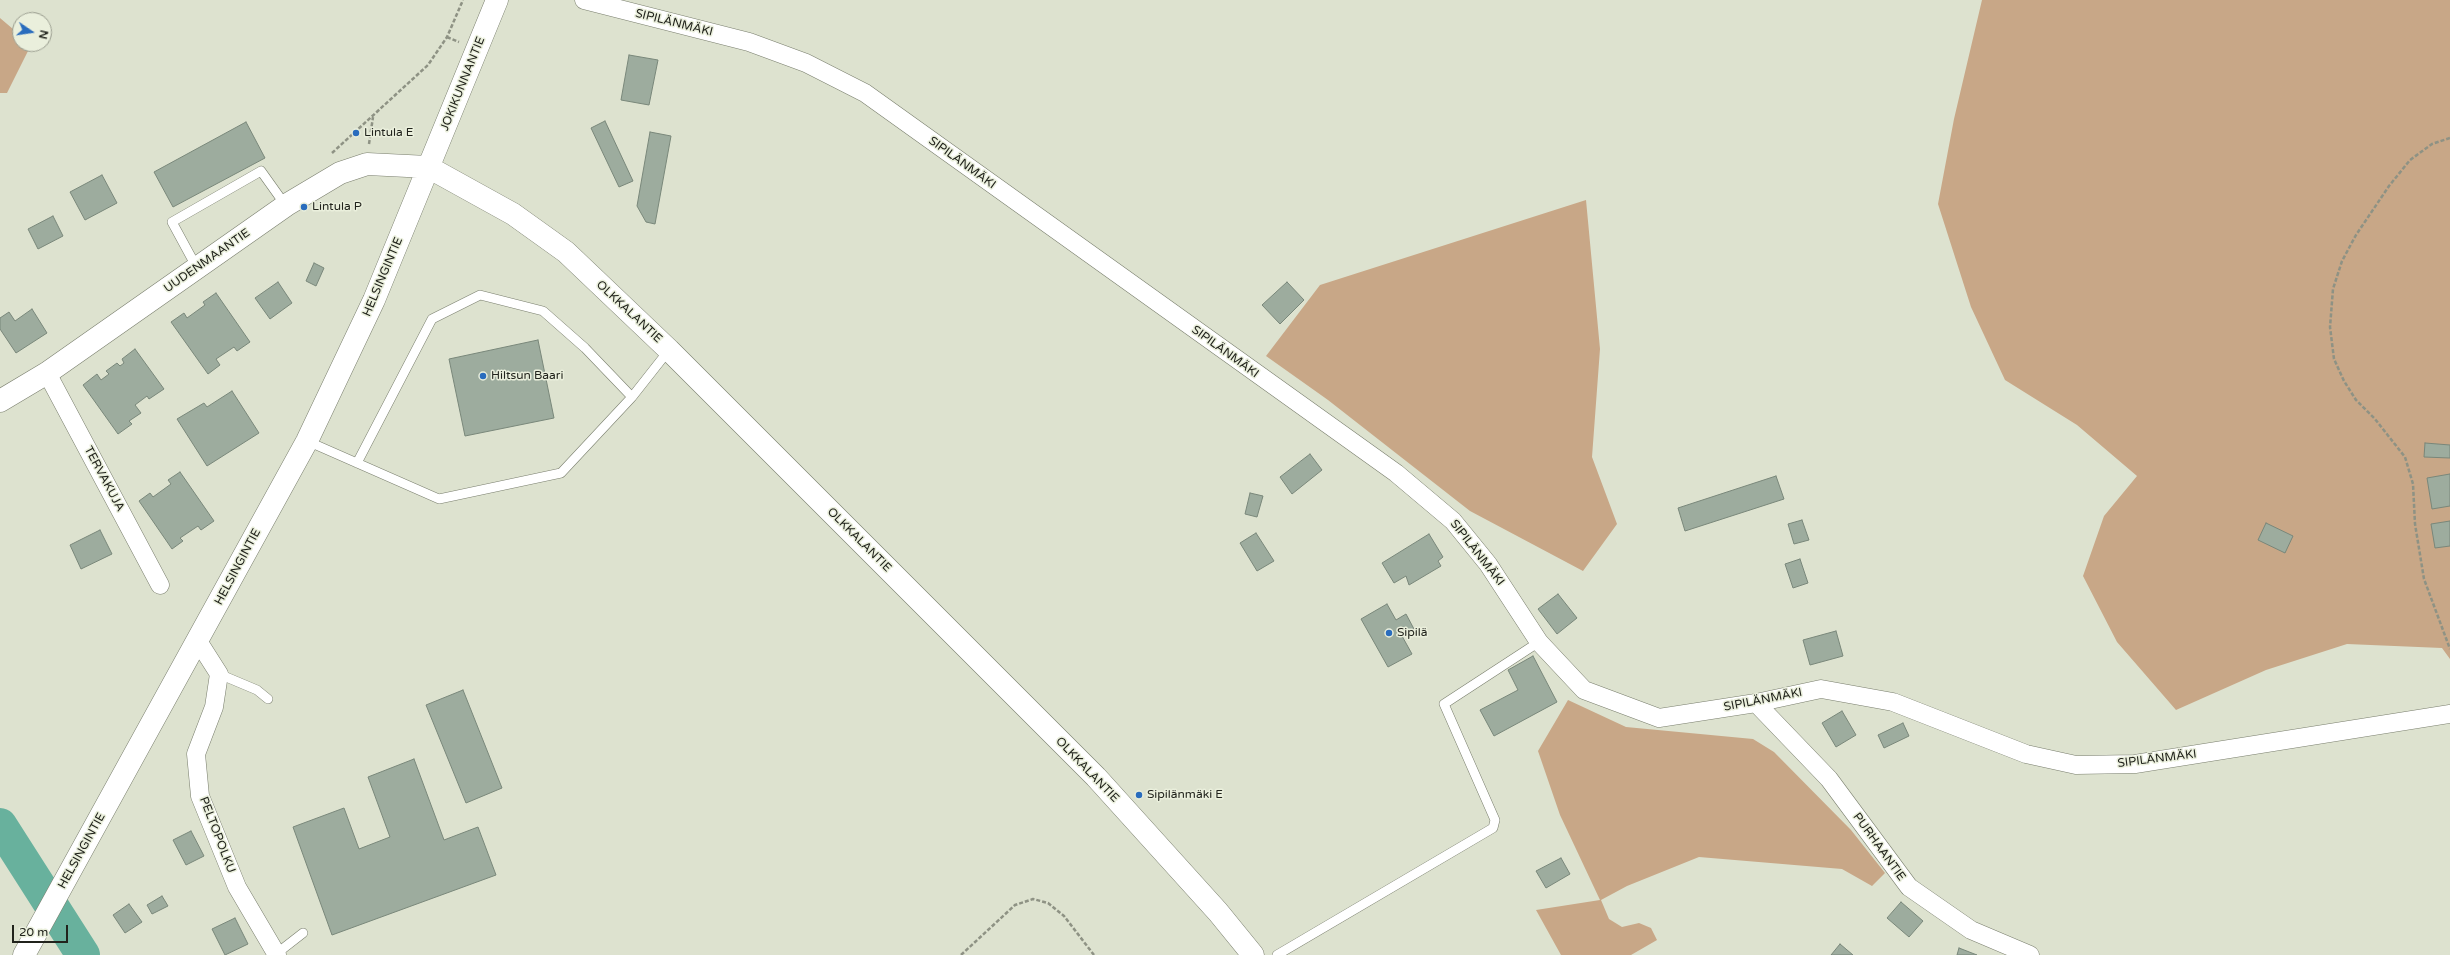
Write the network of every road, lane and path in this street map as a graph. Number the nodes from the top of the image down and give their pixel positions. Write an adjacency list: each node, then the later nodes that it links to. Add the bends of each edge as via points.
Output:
1 (463, 0): 4 (path)
2 (497, 0): 8 (street, JOKIKUNNANTIE)
3 (584, 0): 19 (street, SIPILÄNMÄKI, via 749,42 806,63 864,93 1396,473 1453,521 1488,564)
4 (446, 37)
5 (373, 116): 7 (path)
6 (2450, 138): 20 (path, via 2432,144 2410,160 2356,235 2342,261 2333,289 2330,327 2334,359 2344,381 2356,400 2375,419 2404,457 2413,484 2417,540 2424,579)
7 (366, 164): 8 (street, UUDENMAANTIE); 9 (street, UUDENMAANTIE, via 340,173)
8 (428, 167): 11 (street, OLKKALANTIE, via 513,214 566,252); 15 (street, HELSINGINTIE, via 374,300)
9 (286, 206): 10 (street, UUDENMAANTIE); 10 (lane, via 261,172 172,222)
10 (197, 268): 12 (street, UUDENMAANTIE)
11 (669, 350): 13 (lane); 30 (street, OLKKALANTIE, via 1096,777 1218,912)
12 (48, 373): 14 (street, UUDENMAANTIE); 17 (street, TERVAKUJA)
13 (632, 397): 16 (lane, via 561,473 439,500); 16 (lane, via 585,348 543,311 480,295 432,319)
14 (0, 401)
15 (306, 441): 16 (lane); 18 (street, HELSINGINTIE)
16 (357, 463)
17 (160, 585)
18 (198, 641): 21 (street); 27 (street, HELSINGINTIE)
19 (1539, 642): 23 (street, SIPILÄNMÄKI, via 1584,690 1659,718); 31 (lane, via 1444,704 1495,820 1493,828)
20 (2450, 649)
21 (219, 674): 22 (lane, via 257,690); 26 (street, PELTOPOLKU, via 214,707 196,754 200,796 237,887)
22 (268, 699)
23 (1756, 703): 24 (street, SIPILÄNMÄKI, via 1821,689 1893,702 2026,754 2076,765 2135,764); 32 (street, PURHAANTIE, via 1829,779 1909,887 1970,930)
24 (2450, 714)
25 (304, 933): 26 (lane)
26 (277, 954)
27 (24, 955)
28 (961, 955): 29 (path, via 1015,905 1033,899 1048,903 1064,916)
29 (1094, 955)
30 (1253, 955)
31 (1277, 955)
32 (2030, 955)

